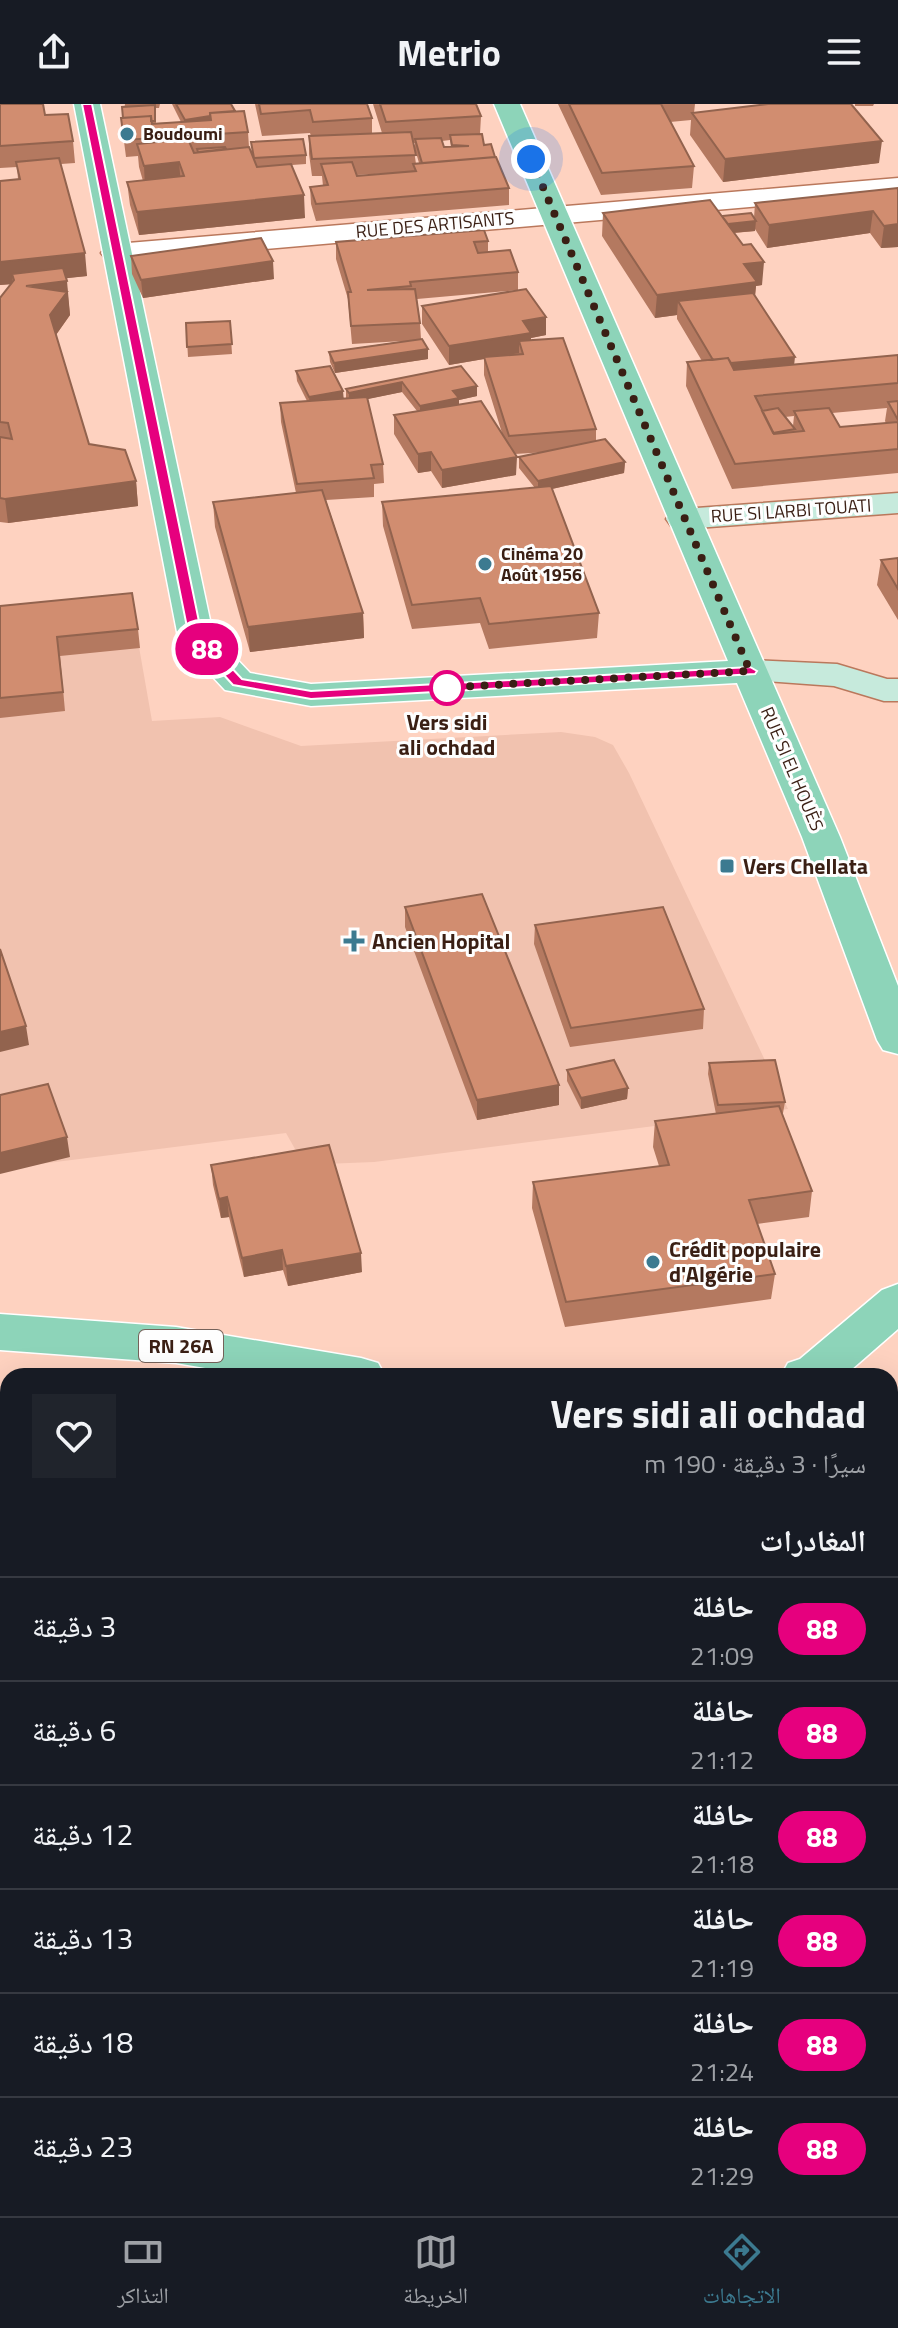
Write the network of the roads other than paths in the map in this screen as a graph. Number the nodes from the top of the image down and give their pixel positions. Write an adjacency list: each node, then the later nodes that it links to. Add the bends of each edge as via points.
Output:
1 (87, 104): 5 (main road)
2 (507, 104): 4 (main road, RUE SI EL HOUÈS)
3 (898, 186): 4 (street, RUE DES ARTISANTS)
4 (554, 214): 5 (street, RUE DES ARTISANTS); 7 (main road, RUE SI EL HOUÈS)
5 (116, 253): 8 (main road, via 196,637 238,682 311,695)
6 (898, 503): 7 (street, RUE SI LARBI TOUATI)
7 (683, 519): 8 (main road, RUE SI EL HOUÈS)
8 (750, 671): 9 (street, via 837,675); 10 (main road, RUE SI EL HOUÈS, via 821,837)
9 (898, 690)
10 (898, 1040)
11 (898, 1302): 14 (main road)
12 (0, 1332): 13 (main road, RN 26A, via 176,1345)
13 (313, 1368)
14 (821, 1368)

